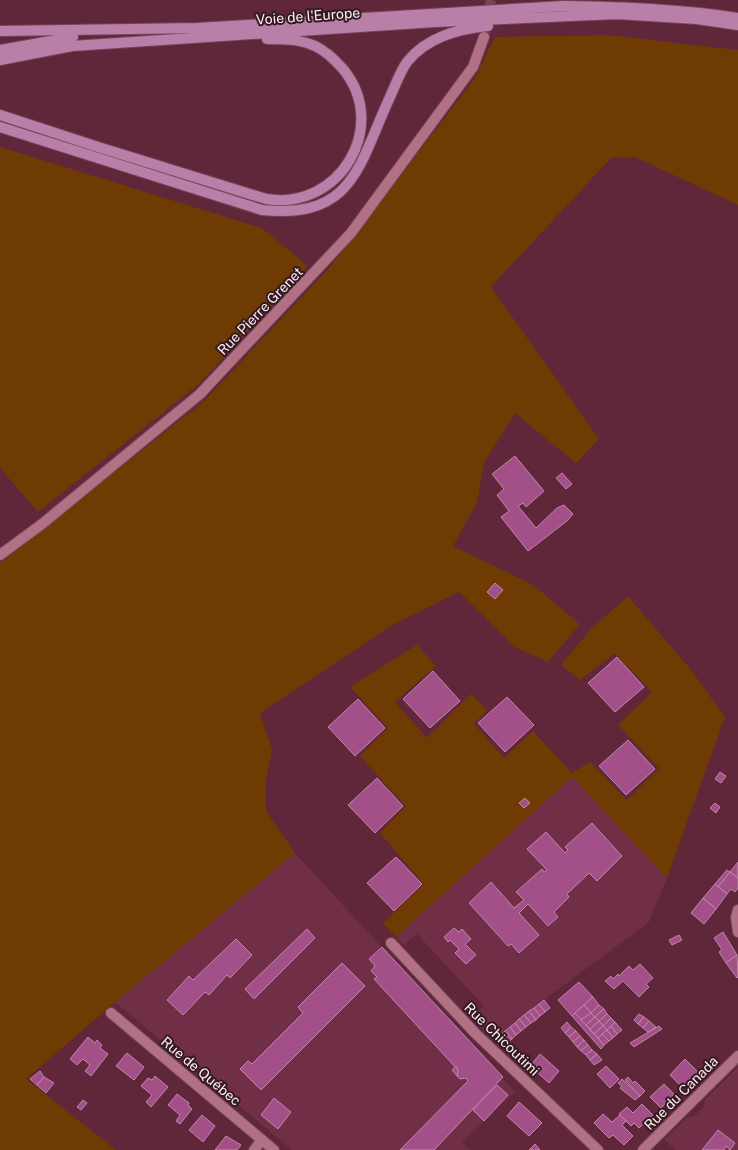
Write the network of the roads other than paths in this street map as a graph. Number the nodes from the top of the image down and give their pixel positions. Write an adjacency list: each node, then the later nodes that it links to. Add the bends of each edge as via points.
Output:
1 (617, 14): 3 (main road, Voie de l'Europe, via 697,19); 7 (main road, Voie de l'Europe, via 434,22); 11 (main road, via 462,28 443,35 408,62 351,182 328,201 300,210 262,210)
2 (738, 18): 4 (main road, via 698,12 611,6 564,6)
3 (738, 26)
4 (197, 28): 5 (main road); 8 (main road, via 61,38)
5 (0, 31)
6 (484, 37): 12 (street, Rue Pierre Grenet, via 473,67 351,233 321,266 200,394 42,524)
7 (203, 38): 9 (main road, Voie de l'Europe, via 72,46); 10 (main road, via 301,41 335,59 351,79 360,105 361,128 354,151 337,178 325,188 305,196 280,201 266,199)
8 (0, 50)
9 (0, 60)
10 (0, 115)
11 (0, 126)
12 (0, 555)
13 (738, 910): 14 (street)
14 (738, 932)
15 (391, 943): 21 (street, Rue Chicoutimi, via 475,1033)
16 (111, 1012): 18 (street, Rue de Québec)
17 (738, 1056): 22 (street, Rue du Canada)
18 (262, 1140): 19 (street); 20 (street, Rue de Québec)
19 (254, 1150)
20 (274, 1150)
21 (598, 1150)
22 (643, 1150)

